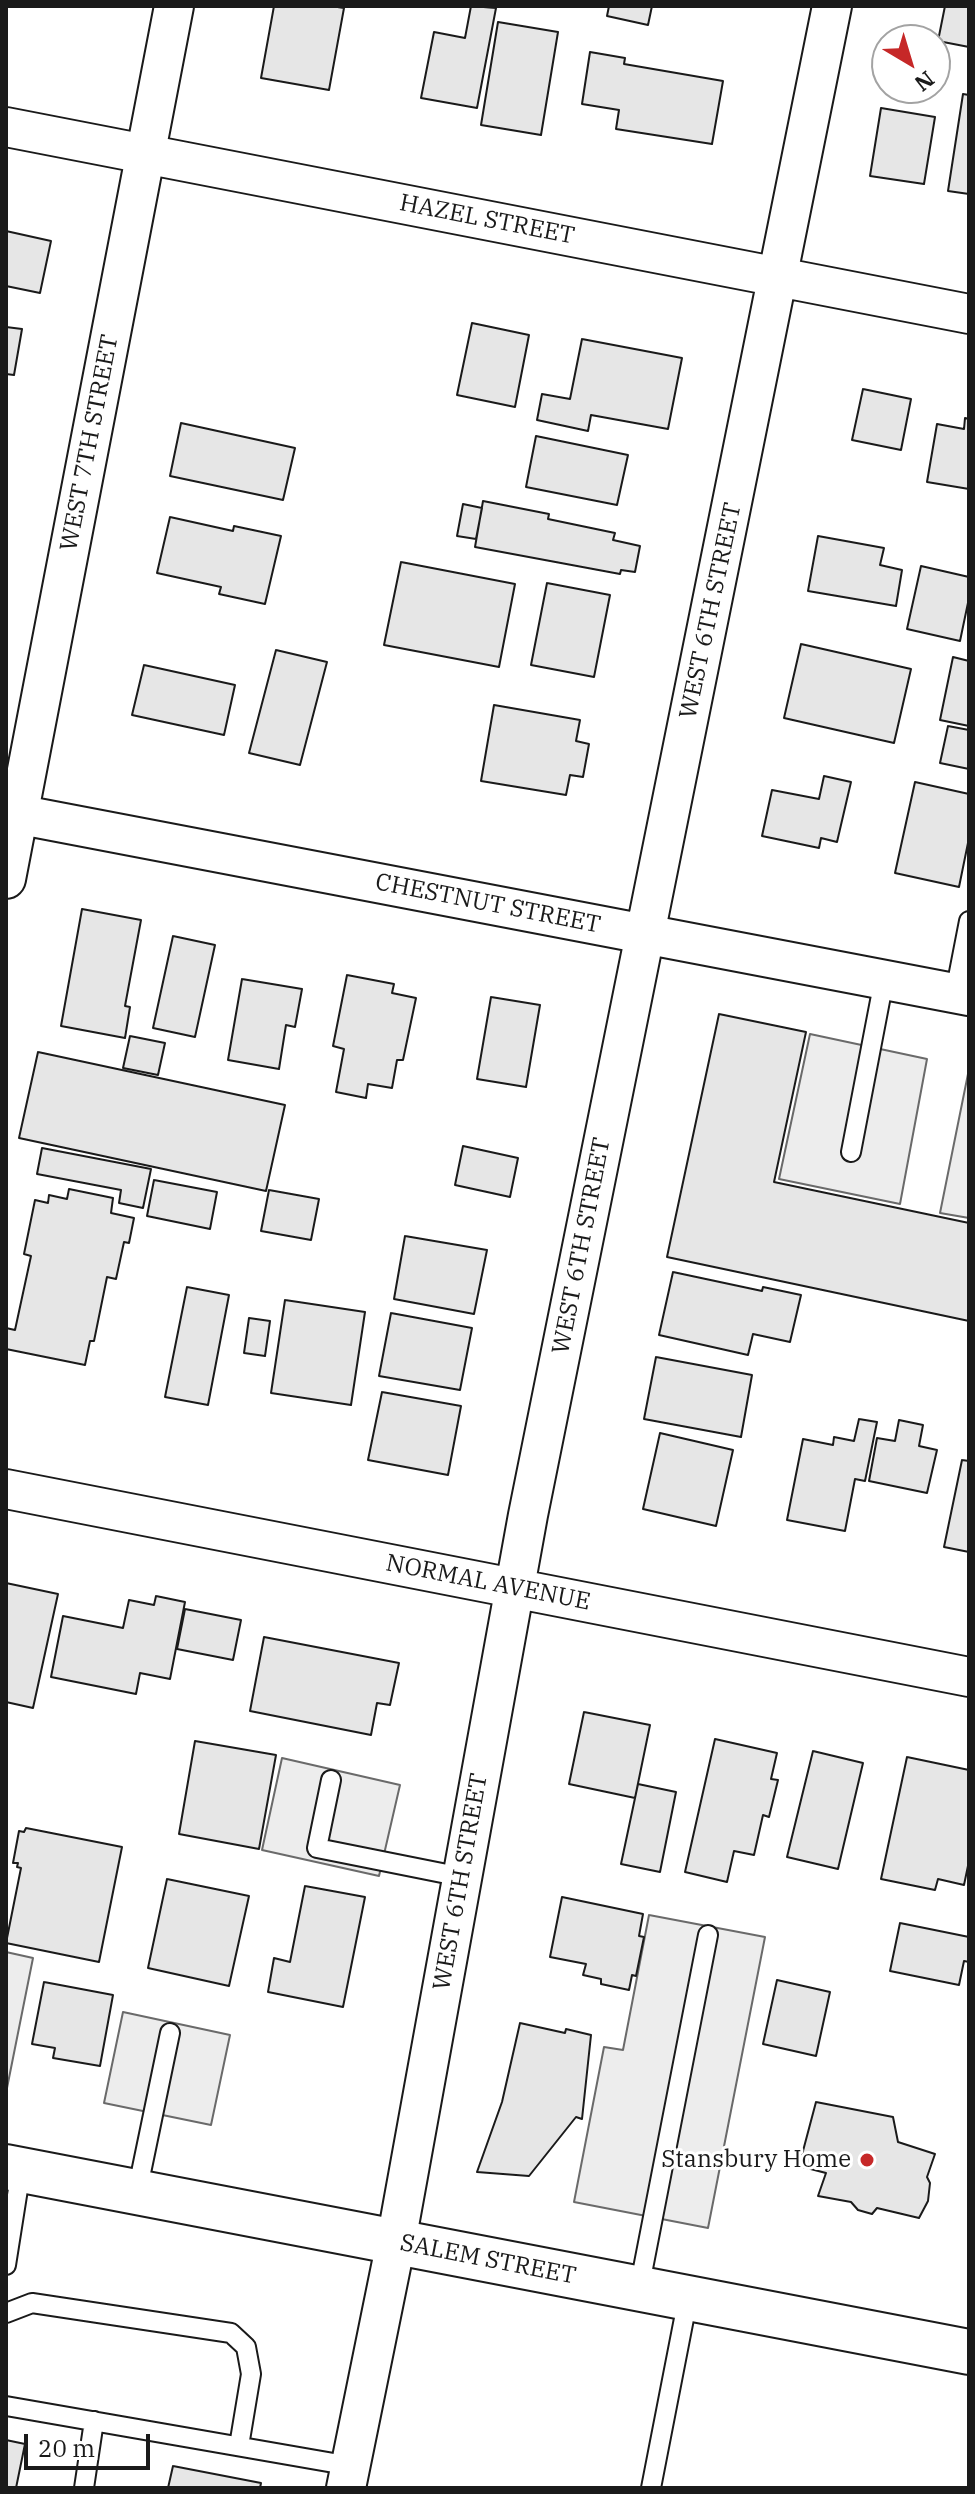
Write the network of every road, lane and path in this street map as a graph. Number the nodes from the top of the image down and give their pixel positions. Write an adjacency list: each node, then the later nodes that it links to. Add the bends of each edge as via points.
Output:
1 (174, 6): 4 (street, WEST 7TH STREET)
2 (832, 6): 5 (street, WEST 6TH STREET)
3 (6, 127): 4 (street, HAZEL STREET)
4 (146, 154): 5 (street, HAZEL STREET); 7 (street, WEST 7TH STREET)
5 (779, 277): 6 (street, HAZEL STREET); 10 (street, WEST 6TH STREET)
6 (969, 314)
7 (12, 813): 8 (street, WEST 7TH STREET); 10 (street, CHESTNUT STREET)
8 (6, 879)
9 (969, 921): 12 (lane)
10 (645, 934): 11 (street, CHESTNUT STREET); 15 (street, WEST 6TH STREET)
11 (884, 980): 12 (street, CHESTNUT STREET); 13 (lane)
12 (962, 995)
13 (851, 1152)
14 (6, 1489): 15 (street, NORMAL AVENUE)
15 (514, 1587): 16 (street, NORMAL AVENUE); 18 (street, WEST 6TH STREET)
16 (969, 1677)
17 (331, 1780): 18 (lane, via 317,1848)
18 (462, 1877): 23 (street, WEST 6TH STREET)
19 (708, 1935): 25 (lane)
20 (170, 2033): 22 (lane)
21 (14, 2169): 22 (street, SALEM STREET); 24 (lane)
22 (137, 2192): 23 (street, SALEM STREET)
23 (396, 2242): 25 (street, SALEM STREET); 32 (street, WEST 6TH STREET)
24 (6, 2265)
25 (639, 2289): 26 (street, SALEM STREET)
26 (688, 2298): 28 (street, SALEM STREET); 34 (lane)
27 (6, 2313): 31 (lane, via 32,2303 231,2333 246,2347 251,2374)
28 (969, 2352)
29 (6, 2406): 30 (lane)
30 (94, 2421): 31 (lane); 33 (lane)
31 (239, 2446): 32 (lane)
32 (349, 2477)
33 (84, 2488)
34 (651, 2488)

